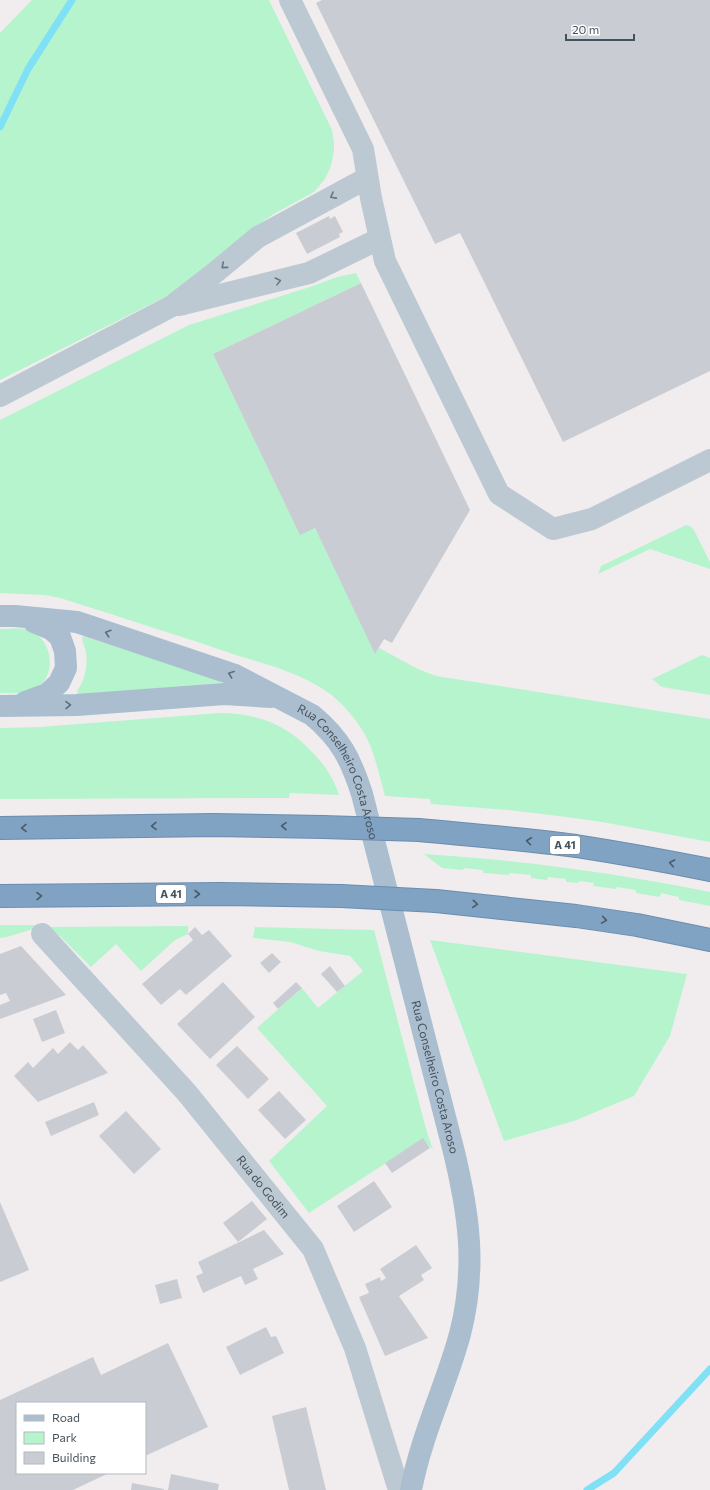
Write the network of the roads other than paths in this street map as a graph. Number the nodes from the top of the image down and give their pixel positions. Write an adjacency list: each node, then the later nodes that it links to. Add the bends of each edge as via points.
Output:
1 (290, 0): 2 (street, via 363,149)
2 (367, 178): 3 (street); 4 (street, one-way to 4, via 258,237)
3 (379, 239): 4 (street, one-way to 3, via 309,273); 6 (street, via 385,261 499,494 553,529 592,519)
4 (172, 306): 5 (street)
5 (0, 396)
6 (710, 460)
7 (8, 616): 8 (main road, Rua Conselheiro Costa Aroso, one-way to 7, via 235,675 77,622); 9 (main road, Rua Conselheiro Costa Aroso, via 51,629 60,637 65,651 66,668 59,683 47,694)
8 (278, 697): 9 (main road, Rua Conselheiro Costa Aroso, one-way to 8, via 76,705 224,694); 16 (main road, Rua Conselheiro Costa Aroso, via 301,708 323,724 340,743 353,767 464,1193 470,1238 470,1263 463,1320 425,1435)
9 (7, 706)
10 (0, 828): 11 (highway, A 41, one-way to 10, bridge, via 575,846 419,830 214,825)
11 (710, 870)
12 (0, 896): 14 (highway, A 41, one-way to 14, bridge, via 205,894 341,896 436,901 576,916)
13 (42, 934): 15 (street, Rua do Godim, via 187,1093 313,1249 355,1348)
14 (710, 940)
15 (398, 1490)
16 (411, 1490)

